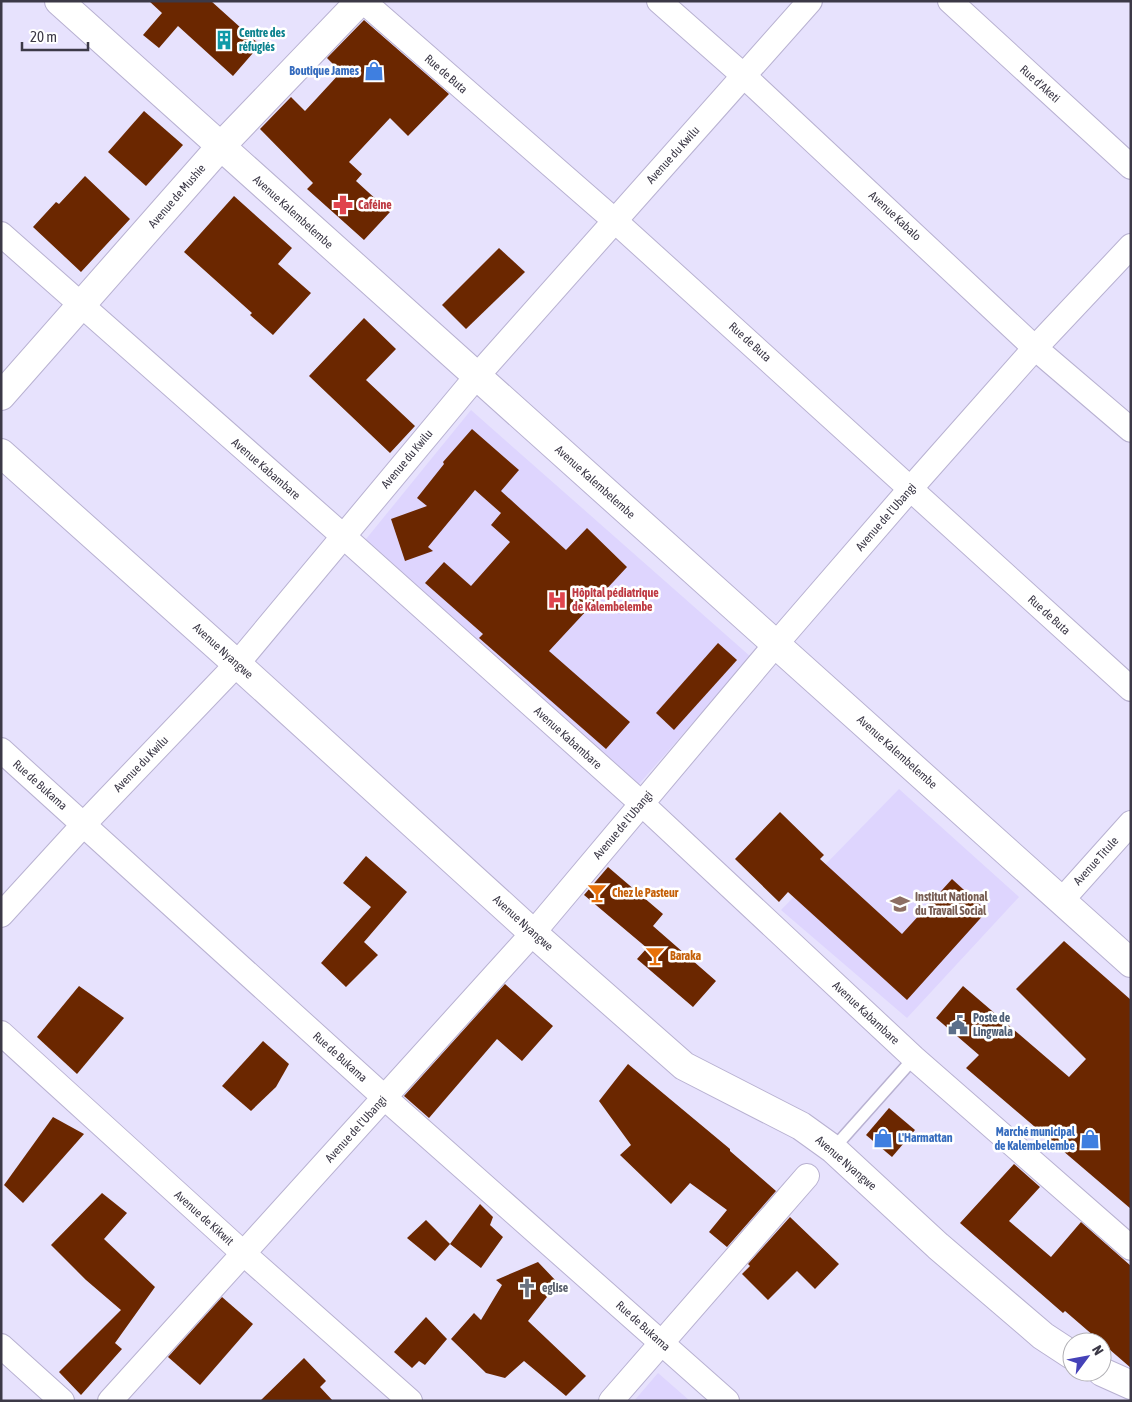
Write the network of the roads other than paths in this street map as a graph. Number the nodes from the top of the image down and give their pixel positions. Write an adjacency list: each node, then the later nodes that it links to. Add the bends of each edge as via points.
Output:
1 (59, 1): 7 (street, Avenue Kalembelembe)
2 (362, 1): 7 (street, Avenue de Mushie); 9 (street, Rue de Buta)
3 (659, 1): 6 (street, Avenue Kabalo)
4 (810, 1): 6 (street, Avenue du Kwilu)
5 (950, 1): 8 (street, Rue d'Aketi)
6 (744, 76): 9 (street, Avenue du Kwilu); 13 (street, Avenue Kabalo)
7 (221, 146): 12 (street, Avenue de Mushie); 14 (street, Avenue Kalembelembe)
8 (1131, 167)
9 (614, 220): 14 (street, Avenue du Kwilu); 18 (street, Rue de Buta)
10 (1, 234): 12 (street, Avenue Kabambare)
11 (1131, 246): 13 (street, Avenue de l'Ubangi)
12 (81, 306): 15 (street, Avenue de Mushie); 19 (street, Avenue Kabambare)
13 (1035, 348): 16 (street, Avenue Kabalo); 18 (street, Avenue de l'Ubangi)
14 (477, 376): 19 (street, Avenue du Kwilu); 20 (street, Avenue Kalembelembe)
15 (1, 396)
16 (1131, 430)
17 (1, 453): 21 (street, Avenue Nyangwe)
18 (911, 488): 20 (street, Avenue de l'Ubangi); 22 (street, Rue de Buta)
19 (343, 536): 21 (street, Avenue du Kwilu); 24 (street, Avenue Kabambare)
20 (776, 644): 24 (street, Avenue de l'Ubangi); 27 (street, Avenue Kalembelembe)
21 (237, 664): 26 (street, Avenue du Kwilu); 29 (street, Avenue Nyangwe)
22 (1131, 689)
23 (1, 750): 26 (street, Rue de Bukama)
24 (641, 803): 29 (street, Avenue de l'Ubangi); 32 (street, Avenue Kabambare)
25 (1131, 823): 27 (street, Avenue Titule)
26 (84, 824): 28 (street, Avenue du Kwilu); 33 (street, Rue de Bukama)
27 (1062, 900): 30 (street, Avenue Kalembelembe)
28 (1, 916)
29 (533, 933): 33 (street, Avenue de l'Ubangi); 34 (street, Avenue Nyangwe, via 684,1066 801,1126)
30 (1131, 963)
31 (1, 1033): 37 (street, Avenue de Kikwit)
32 (914, 1058): 34 (lane); 36 (street, Avenue Kabambare)
33 (385, 1098): 37 (street, Avenue de l'Ubangi); 38 (street, Rue de Bukama)
34 (833, 1149): 40 (street, Avenue Nyangwe, via 938,1246 1043,1336)
35 (807, 1176): 38 (street)
36 (1131, 1248)
37 (243, 1253): 44 (street, Avenue de l'Ubangi); 45 (street, Avenue de Kikwit)
38 (661, 1342): 46 (street); 47 (street, Rue de Bukama)
39 (1, 1346): 43 (street)
40 (1062, 1348)
41 (1112, 1377): 42 (street)
42 (1131, 1387): 48 (street)
43 (62, 1401)
44 (110, 1401)
45 (410, 1401)
46 (611, 1401)
47 (727, 1401)
48 (1126, 1401)

